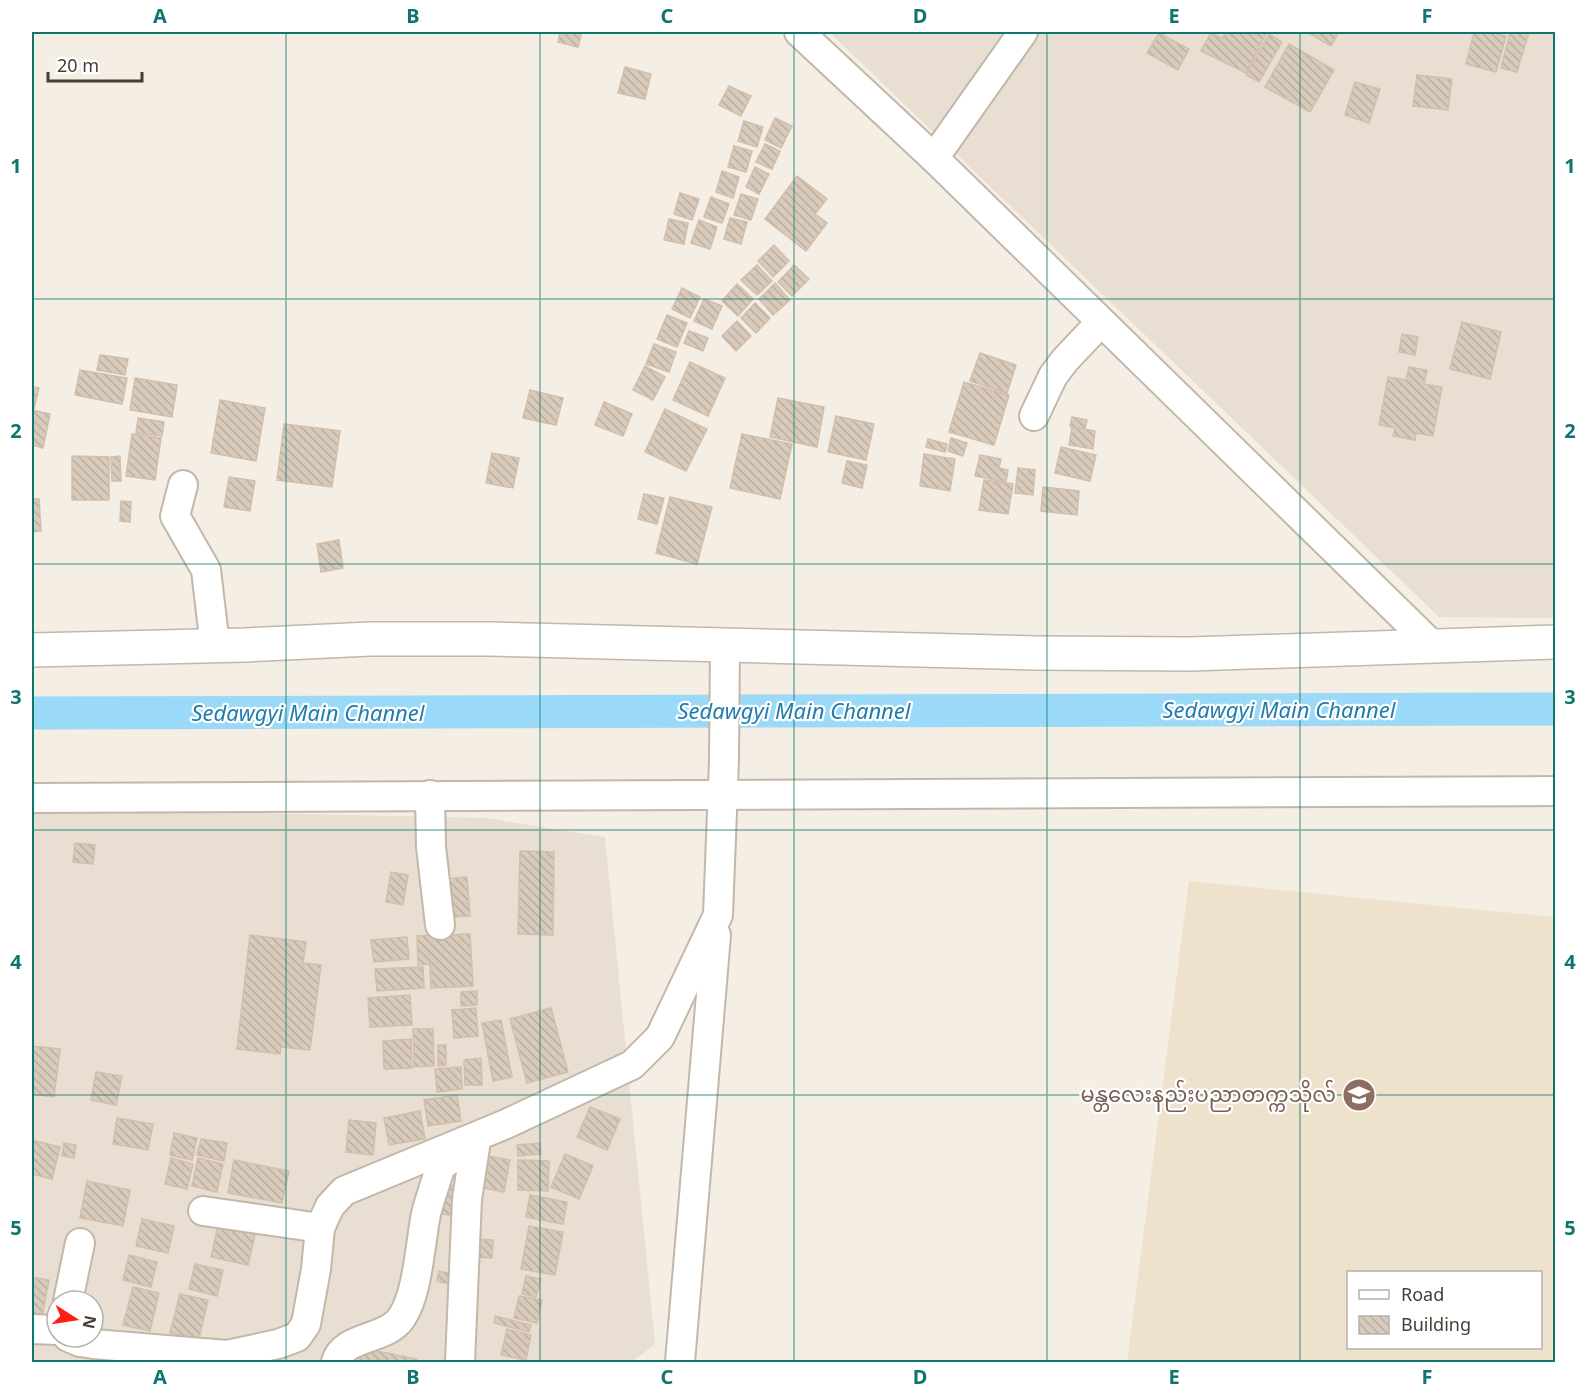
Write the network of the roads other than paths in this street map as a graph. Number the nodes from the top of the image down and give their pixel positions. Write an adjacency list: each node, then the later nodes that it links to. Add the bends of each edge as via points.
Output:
1 (799, 32): 3 (street)
2 (1023, 32): 3 (street)
3 (933, 158): 4 (street)
4 (1101, 322): 5 (street, via 1053,376); 10 (street)
5 (1034, 416)
6 (183, 485): 9 (street, via 175,516 206,570)
7 (1556, 642): 10 (street)
8 (725, 644): 9 (street, via 370,639); 10 (street, via 1191,654); 13 (street)
9 (215, 646): 11 (street)
10 (1433, 646)
11 (32, 650)
12 (1556, 791): 13 (street)
13 (722, 794): 14 (street); 16 (street)
14 (430, 795): 15 (street); 17 (street)
15 (32, 798)
16 (718, 915): 18 (street, via 660,1036 632,1065); 28 (street)
17 (440, 925)
18 (506, 1124): 19 (street); 21 (street, via 344,1191 330,1206)
19 (475, 1147): 26 (street, via 441,1165 408,1308 399,1322 389,1331 353,1344); 27 (street, via 468,1199)
20 (203, 1211): 21 (street)
21 (320, 1228): 25 (street, via 306,1324 297,1336)
22 (80, 1243): 23 (street)
23 (70, 1289)
24 (105, 1345): 25 (street)
25 (226, 1359)
26 (336, 1362)
27 (460, 1362)
28 (680, 1362)

